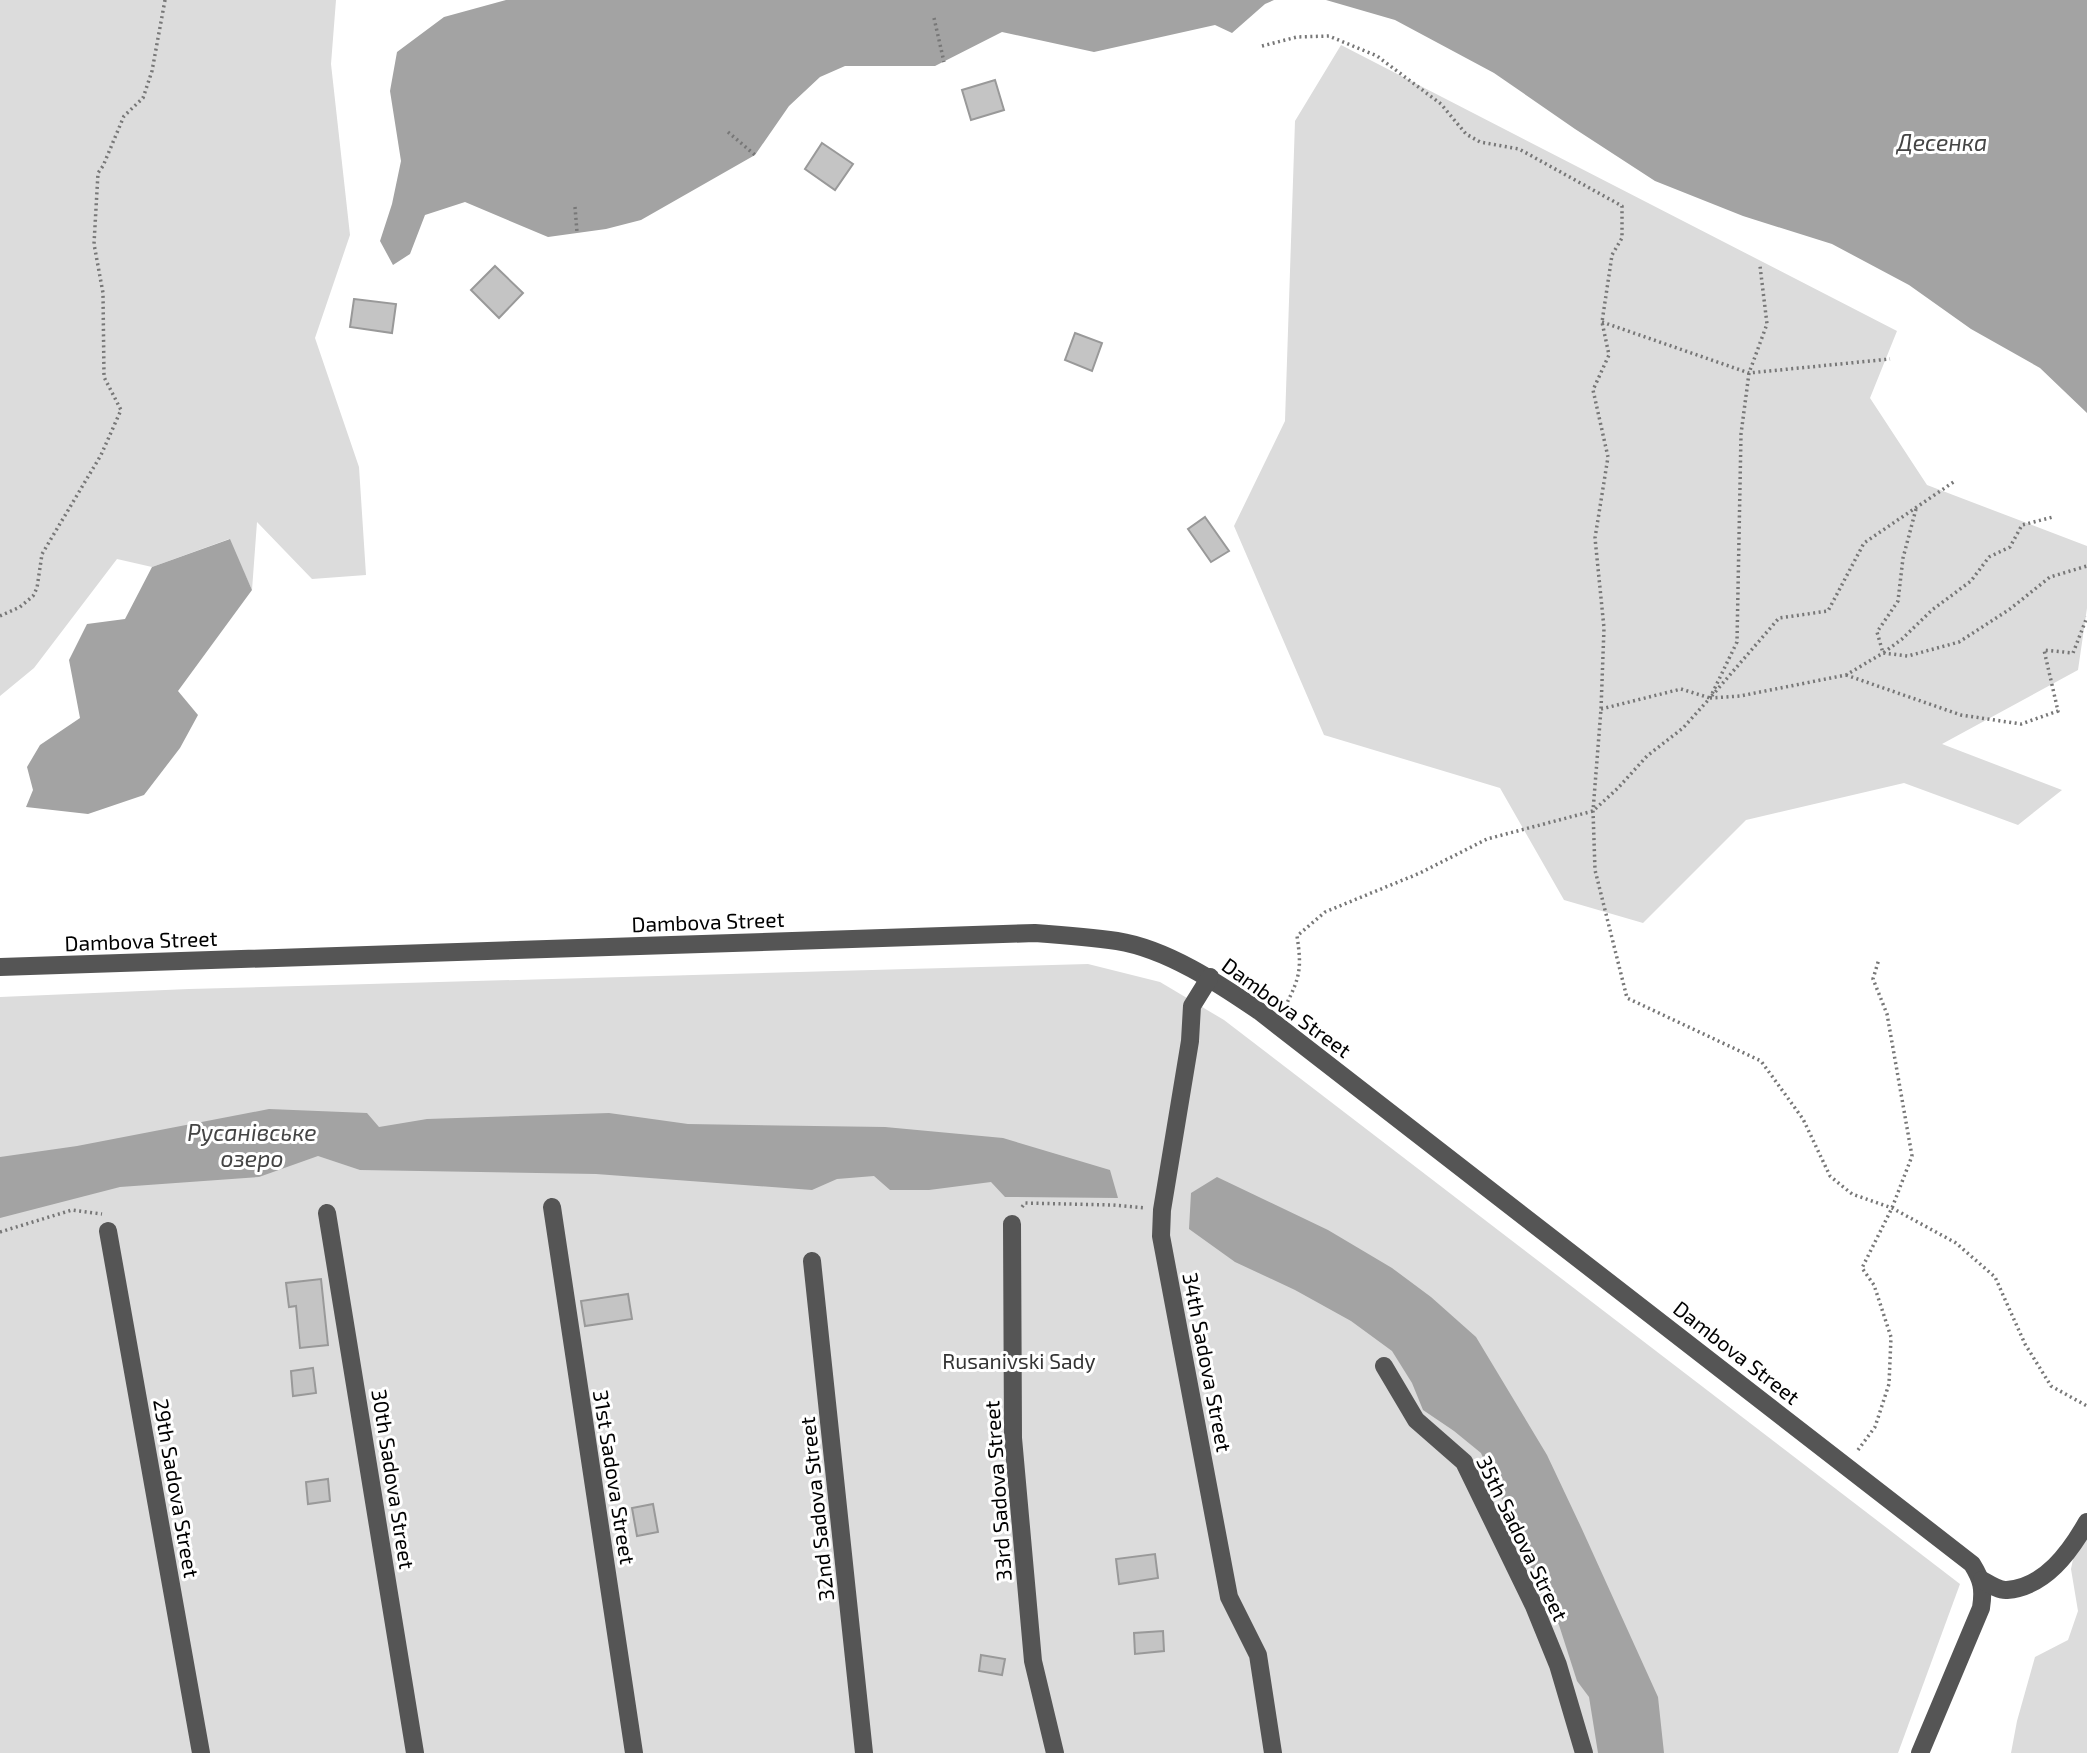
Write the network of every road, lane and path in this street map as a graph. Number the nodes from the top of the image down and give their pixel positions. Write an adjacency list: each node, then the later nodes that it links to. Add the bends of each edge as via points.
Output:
1 (166, 0): 17 (path, via 143,98 124,116 98,173 94,244 103,293 104,377 121,410 101,455 42,554 33,596)
2 (934, 18): 4 (path)
3 (1262, 46): 10 (path, via 1297,37 1329,36 1377,56 1441,104 1466,134 1480,142 1519,149 1622,206 1622,238 1612,255)
4 (944, 62)
5 (729, 132): 6 (path)
6 (755, 155)
7 (575, 207): 8 (path)
8 (577, 232)
9 (1760, 266): 12 (path, via 1767,324)
10 (1602, 322): 12 (path); 22 (path, via 1609,355 1593,390 1608,457 1595,538 1604,628)
11 (1890, 359): 12 (path)
12 (1749, 373): 21 (path, via 1741,434 1737,642)
13 (1955, 481): 14 (path)
14 (1917, 507): 19 (path, via 1903,558 1898,601 1877,632); 21 (path, via 1864,543 1828,611 1779,618)
15 (2053, 517): 19 (path, via 2022,525 2010,547 1989,557 1971,581)
16 (2087, 566): 19 (path, via 2050,577 1959,642 1908,656)
17 (0, 616)
18 (2087, 617): 20 (path, via 2073,653 2044,650 2058,711 2021,724 1961,715)
19 (1883, 653): 20 (path)
20 (1846, 675): 21 (path)
21 (1710, 698): 22 (path, via 1681,689); 23 (path)
22 (1601, 709): 23 (path)
23 (1593, 811): 27 (path, via 1487,839 1325,912 1297,936 1301,966); 29 (path, via 1595,870 1628,999 1761,1062 1803,1119 1830,1176 1852,1194)
24 (1879, 958): 29 (path, via 1873,979 1887,1014 1912,1156)
25 (0, 967): 26 (street, Dambova Street, via 1035,933 1119,941)
26 (1210, 977): 27 (street, Dambova Street); 30 (street, 34th Sadova Street, via 1192,1006)
27 (1276, 1024): 38 (street, Dambova Street)
28 (552, 1207): 43 (street, 31st Sadova Street)
29 (1892, 1208): 37 (path, via 1956,1243 1995,1277 2050,1386); 38 (path, via 1861,1268 1874,1286 1891,1337 1889,1384 1875,1427)
30 (1162, 1210): 32 (path, via 1025,1203); 46 (street, 34th Sadova Street, via 1161,1236 1229,1597 1258,1655)
31 (327, 1213): 42 (street, 30th Sadova Street)
32 (1012, 1224): 45 (street, 33rd Sadova Street, via 1013,1438 1033,1661)
33 (108, 1231): 34 (path, via 101,1212 72,1210); 41 (street, 29th Sadova Street)
34 (0, 1232)
35 (813, 1261): 44 (street, 32nd Sadova Street)
36 (1384, 1366): 47 (street, 35th Sadova Street, via 1416,1420 1464,1462 1534,1606 1558,1665)
37 (2087, 1406)
38 (1846, 1466): 40 (street, Dambova Street, via 1972,1564)
39 (2087, 1522): 40 (street, via 2074,1546 2038,1582 2005,1591)
40 (1982, 1580): 48 (street, via 1981,1608)
41 (201, 1753)
42 (415, 1753)
43 (634, 1753)
44 (864, 1753)
45 (1055, 1753)
46 (1273, 1753)
47 (1584, 1753)
48 (1920, 1753)

